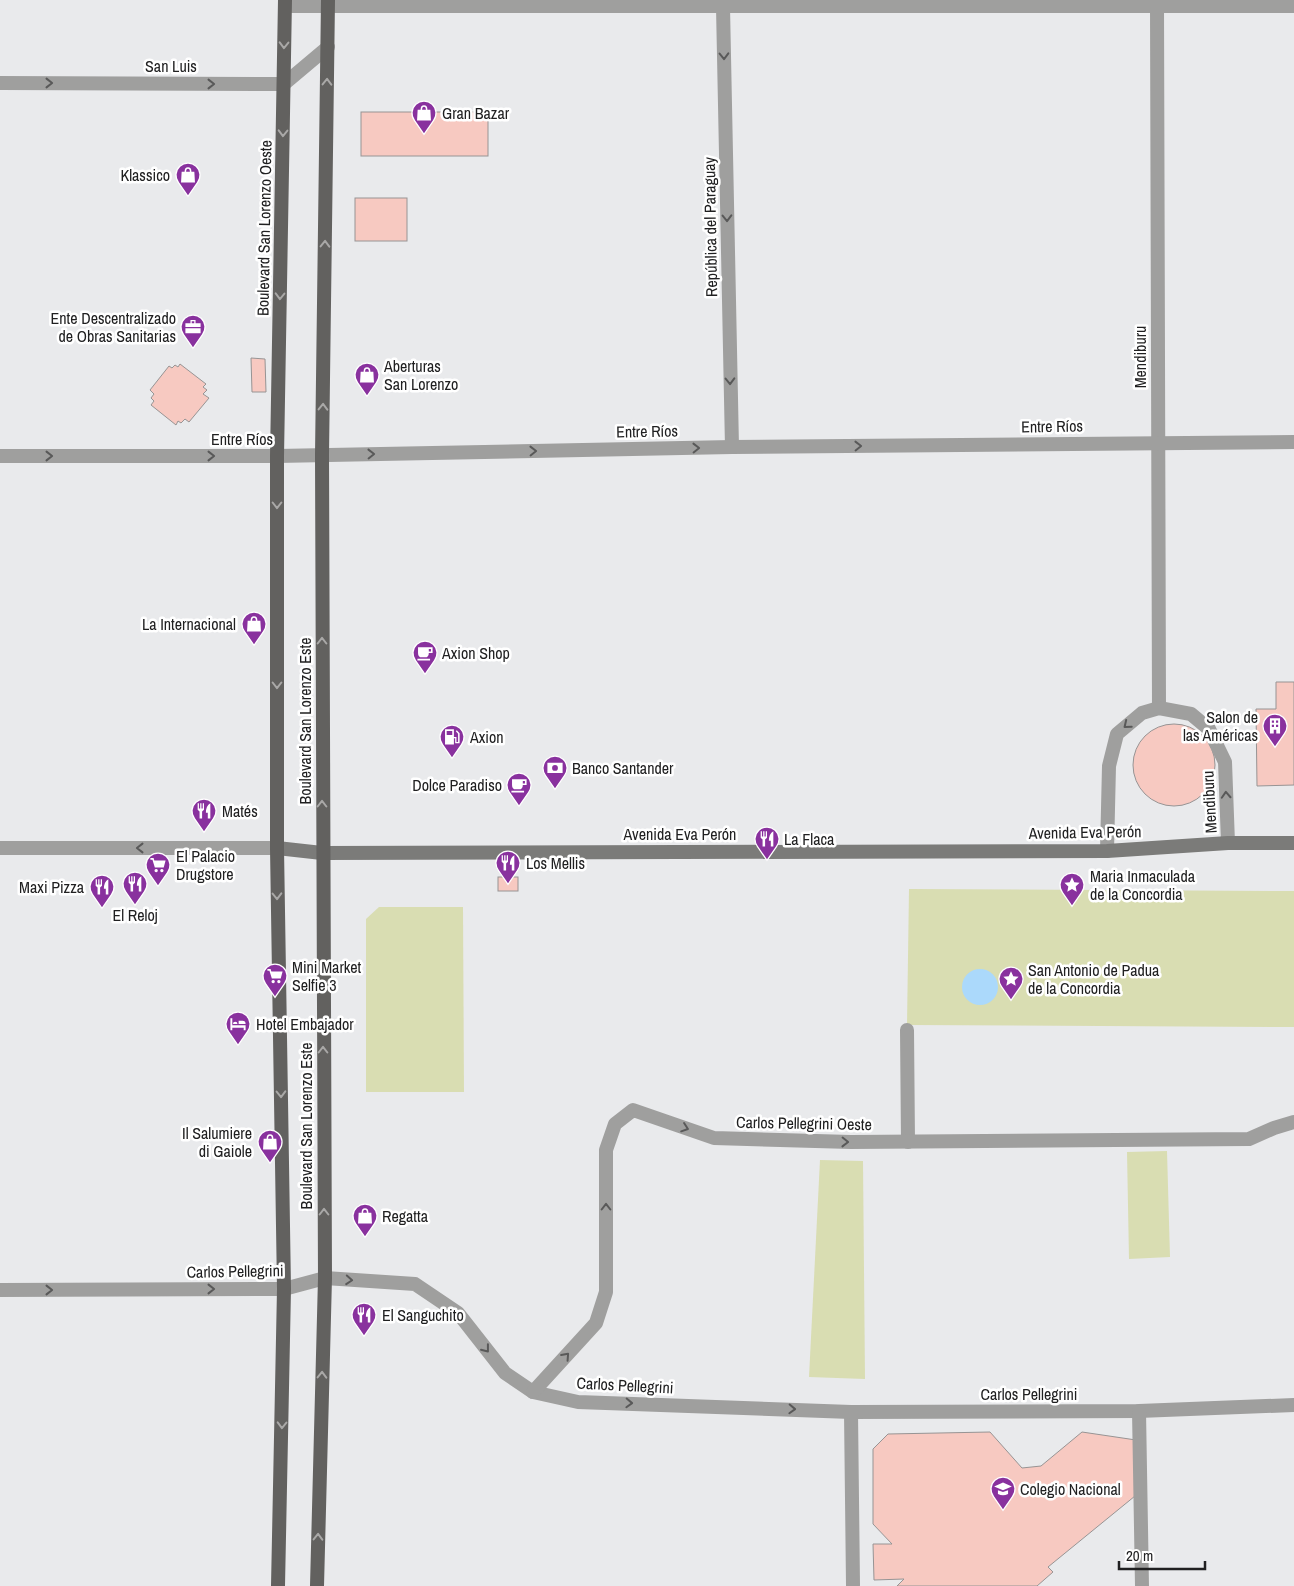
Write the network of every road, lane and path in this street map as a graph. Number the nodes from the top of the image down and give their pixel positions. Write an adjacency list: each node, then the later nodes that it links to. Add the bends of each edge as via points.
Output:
1 (285, 3): 2 (street); 8 (main road, Boulevard San Lorenzo Oeste, one-way to 8)
2 (328, 3): 5 (street); 6 (main road)
3 (1157, 6): 4 (street); 5 (street); 9 (street, Mendiburu)
4 (1294, 6)
5 (723, 7): 11 (street, República del Paraguay, one-way to 11)
6 (328, 46): 8 (street); 12 (main road, one-way to 6)
7 (0, 83): 8 (street, San Luis, one-way to 8)
8 (284, 84): 14 (main road, Boulevard San Lorenzo Oeste, one-way to 14)
9 (1157, 442): 10 (street, Entre Ríos); 11 (street, Entre Ríos, one-way to 9); 15 (street, Mendiburu)
10 (1294, 442)
11 (732, 447): 12 (street, Entre Ríos, one-way to 11)
12 (322, 455): 14 (street, Entre Ríos); 21 (main road, Boulevard San Lorenzo Este, one-way to 12)
13 (0, 456): 14 (street, Entre Ríos, one-way to 14)
14 (277, 456): 19 (main road, Boulevard San Lorenzo Este, one-way to 19)
15 (1159, 708): 16 (street, Mendiburu, one-way to 15, via 1225,762 1209,729 1191,714); 20 (street, one-way to 20, via 1142,713 1117,734 1109,766)
16 (1228, 843): 17 (main road, Avenida Eva Perón); 20 (main road, Avenida Eva Perón)
17 (1294, 843)
18 (0, 848): 19 (street, one-way to 18)
19 (276, 848): 21 (main road, Avenida Eva Perón); 26 (main road, Boulevard San Lorenzo Este, one-way to 26)
20 (1108, 851): 21 (main road, Avenida Eva Perón)
21 (322, 852): 25 (main road, Boulevard San Lorenzo Este, one-way to 21)
22 (907, 1030): 24 (street)
23 (1294, 1122): 24 (street, Carlos Pellegrini Oeste, via 1249,1139)
24 (908, 1142): 28 (street, Carlos Pellegrini Oeste, one-way to 24, via 596,1323 606,1292 606,1150 615,1124 634,1110 714,1138)
25 (325, 1278): 26 (street, Carlos Pellegrini); 28 (street, Carlos Pellegrini, one-way to 28, via 415,1284 458,1314 505,1373); 34 (main road, Boulevard San Lorenzo Este, one-way to 25)
26 (284, 1289): 27 (street, Carlos Pellegrini, one-way to 26); 33 (main road, Boulevard San Lorenzo Este, one-way to 33)
27 (0, 1290)
28 (533, 1392): 31 (street, Carlos Pellegrini, one-way to 31, via 578,1402)
29 (1294, 1405): 30 (street, Carlos Pellegrini)
30 (1139, 1410): 31 (street, Carlos Pellegrini); 35 (street)
31 (851, 1412): 32 (street)
32 (853, 1585)
33 (278, 1586)
34 (317, 1586)
35 (1142, 1586)

